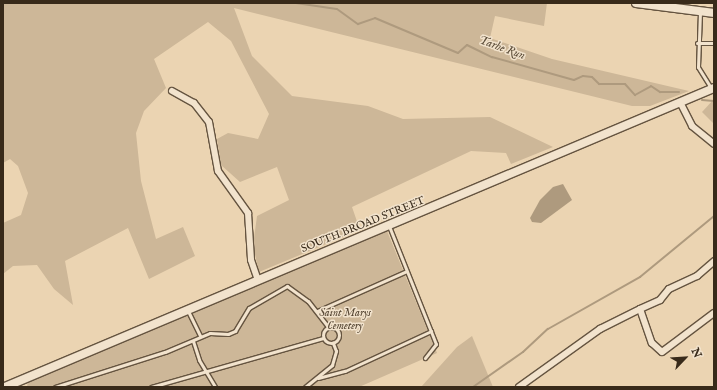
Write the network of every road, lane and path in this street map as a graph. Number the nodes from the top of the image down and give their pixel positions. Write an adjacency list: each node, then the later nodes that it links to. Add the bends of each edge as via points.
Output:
1 (636, 3): 2 (street)
2 (700, 11): 3 (street); 4 (lane)
3 (714, 13)
4 (697, 43): 5 (lane); 6 (lane, via 700,73)
5 (714, 43)
6 (713, 88): 8 (street, SOUTH BROAD STREET)
7 (172, 91): 13 (street, via 194,103 209,122 218,171 248,213 251,260)
8 (680, 102): 9 (street, via 692,126); 10 (street, SOUTH BROAD STREET)
9 (714, 144)
10 (389, 226): 12 (lane); 13 (street, SOUTH BROAD STREET)
11 (714, 261): 14 (street, via 697,276 669,289 660,300)
12 (407, 271): 16 (lane); 19 (lane)
13 (258, 280): 15 (street, SOUTH BROAD STREET)
14 (640, 309): 17 (street, via 652,342 662,352); 33 (street, via 600,328)
15 (187, 310): 20 (lane); 27 (street, SOUTH BROAD STREET)
16 (317, 311): 18 (lane); 20 (lane, via 296,290 287,286 249,308 235,331)
17 (714, 313)
18 (328, 327): 21 (lane); 23 (lane, via 339,332)
19 (431, 332): 24 (lane, via 435,350); 26 (lane, via 346,371)
20 (200, 336): 22 (lane)
21 (323, 338): 23 (lane); 25 (lane)
22 (193, 341): 25 (lane, via 195,351); 29 (lane)
23 (333, 343): 26 (lane, via 335,359)
24 (425, 358)
25 (207, 371): 30 (lane); 31 (lane)
26 (318, 378): 32 (lane)
27 (22, 384): 28 (street, SOUTH BROAD STREET)
28 (5, 387)
29 (55, 387)
30 (151, 387)
31 (215, 387)
32 (305, 387)
33 (519, 387)

